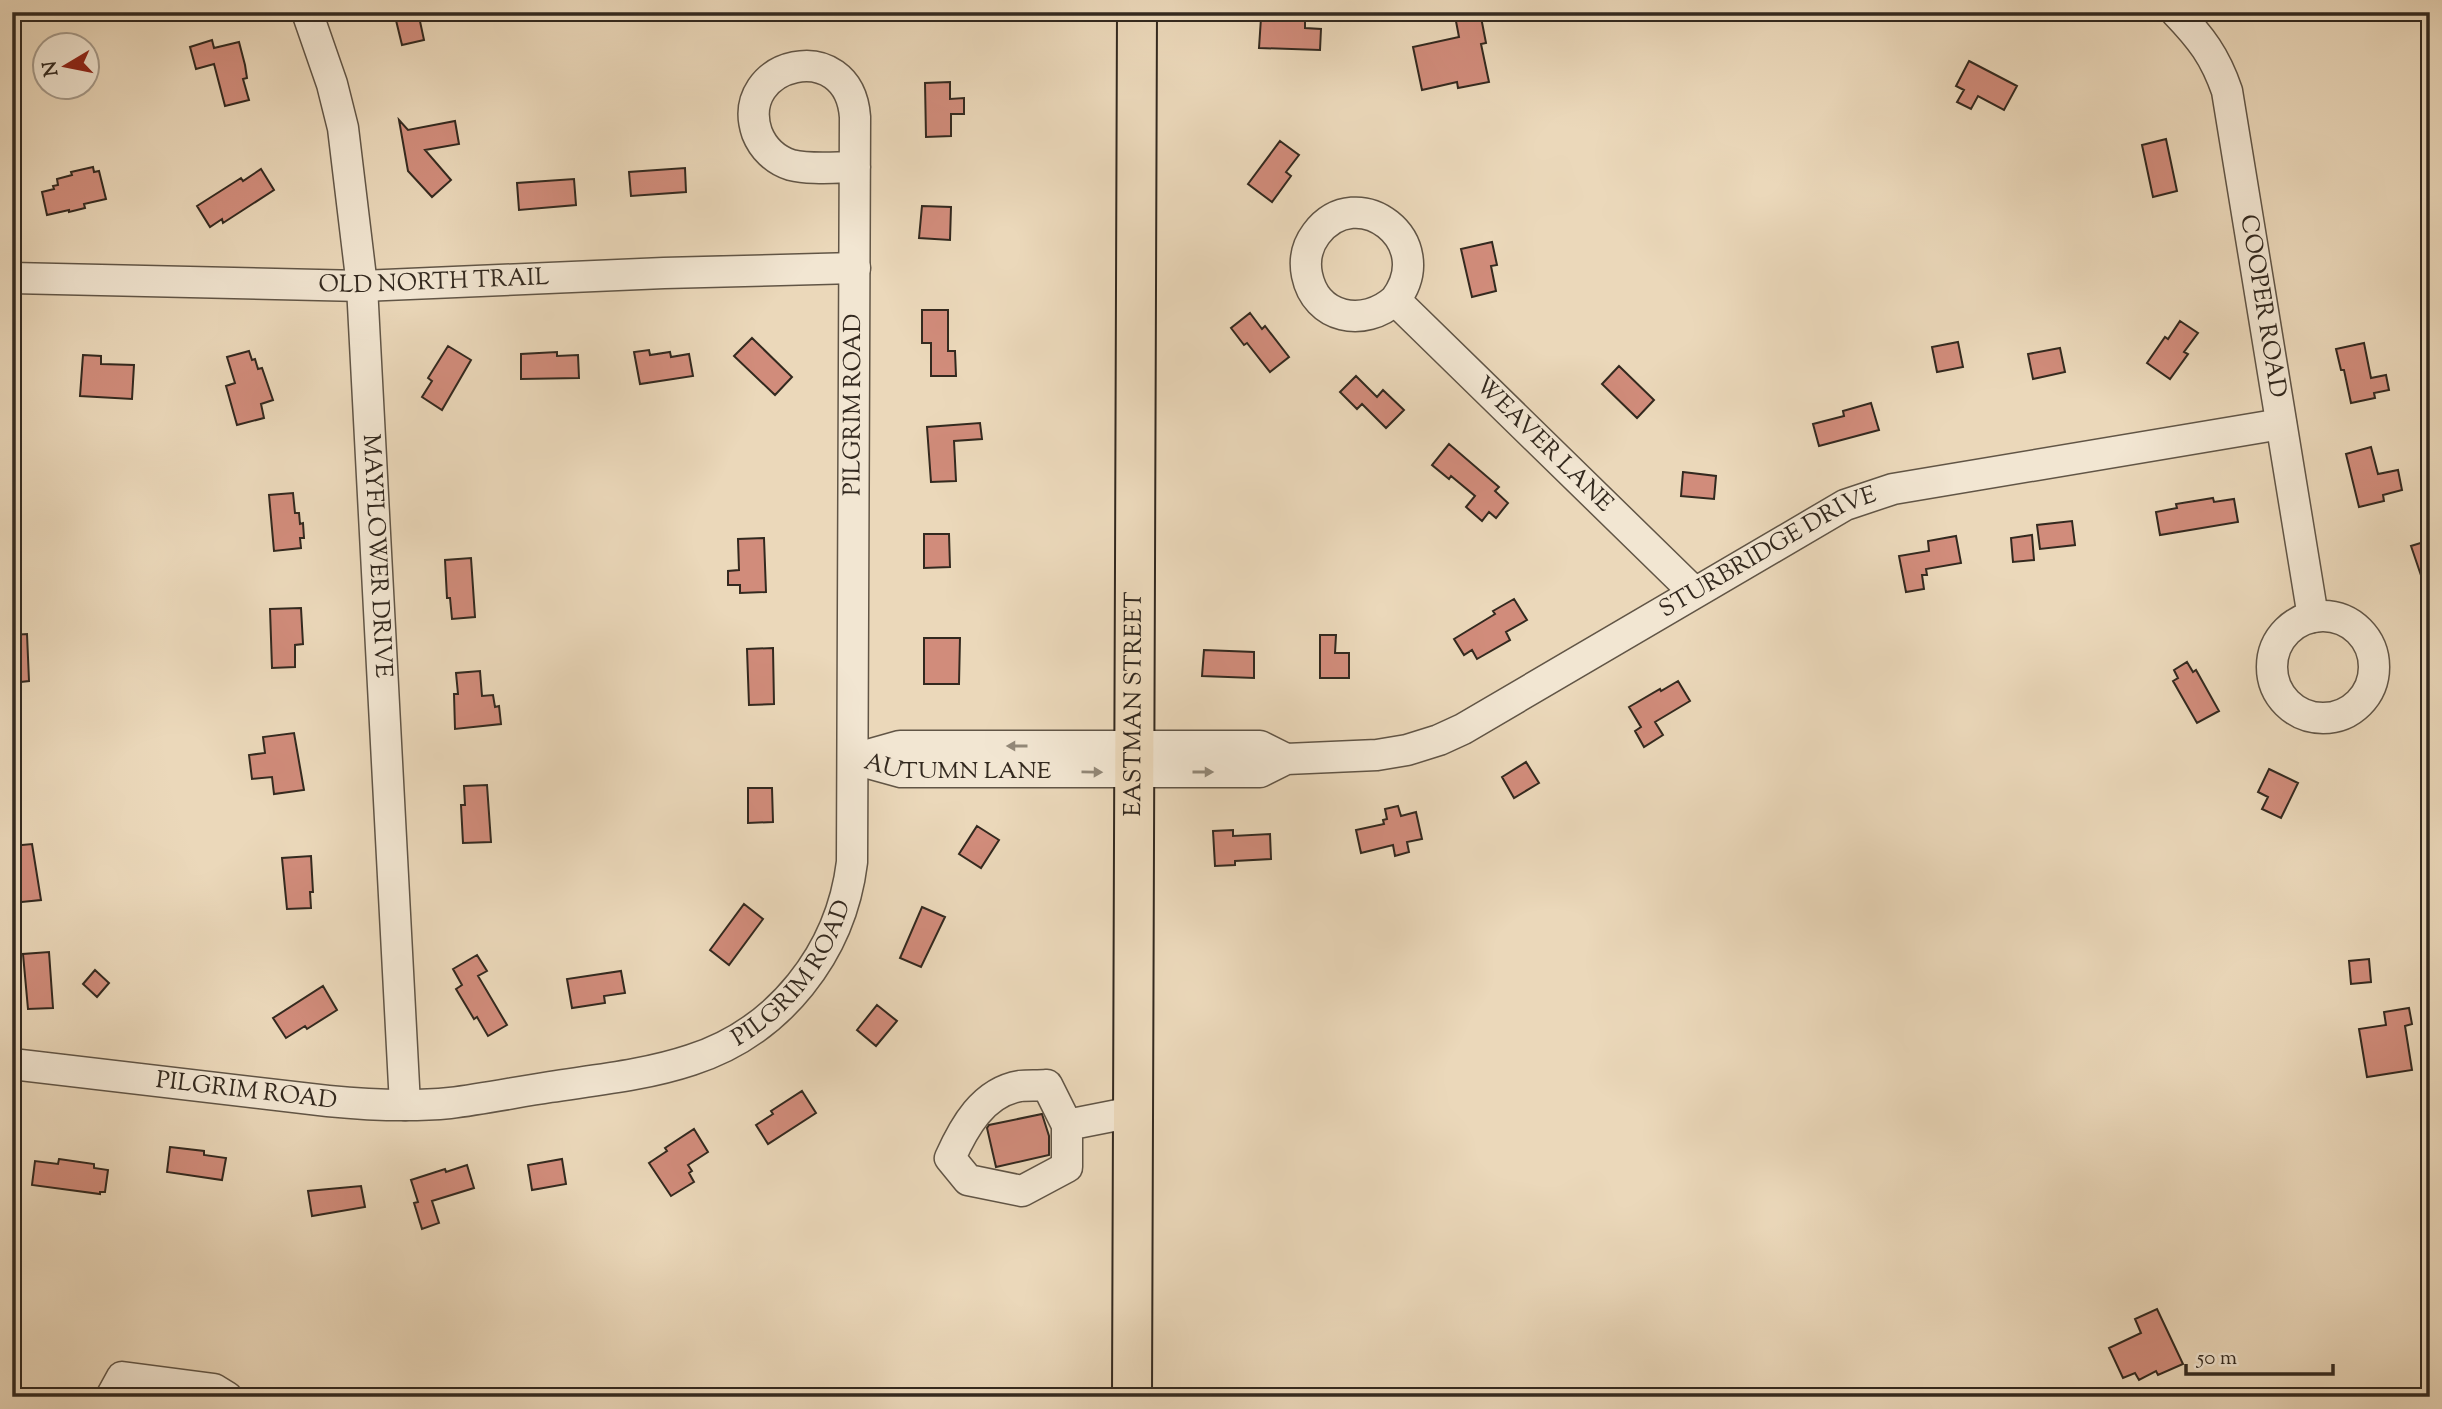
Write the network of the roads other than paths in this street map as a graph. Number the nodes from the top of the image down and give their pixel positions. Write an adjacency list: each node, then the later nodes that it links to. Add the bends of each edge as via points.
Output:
1 (307, 12): 7 (street, MAYFLOWER DRIVE, via 343,128)
2 (1137, 12): 13 (main road, EASTMAN STREET)
3 (2176, 12): 9 (street, COOPER ROAD, via 2208,48 2227,91)
4 (855, 167): 5 (street, PILGRIM ROAD)
5 (855, 268): 7 (street, OLD NORTH TRAIL); 12 (street, PILGRIM ROAD)
6 (12, 278): 7 (street, OLD NORTH TRAIL)
7 (362, 286): 15 (street, MAYFLOWER DRIVE)
8 (1395, 300): 10 (street, WEAVER LANE)
9 (2281, 424): 10 (street, STURBRIDGE DRIVE, via 1880,493 1818,519); 11 (street, COOPER ROAD)
10 (1695, 592): 13 (street, STURBRIDGE DRIVE, via 1464,729 1406,750 1286,759 1260,772)
11 (2313, 617)
12 (854, 759): 13 (street, AUTUMN LANE, via 901,772); 15 (street, PILGRIM ROAD, via 853,852 844,903 807,977 747,1034 672,1065 451,1102)
13 (1135, 760): 16 (main road, EASTMAN STREET)
14 (12, 1064): 15 (street, PILGRIM ROAD, via 328,1101)
15 (405, 1105)
16 (1133, 1112): 17 (street); 20 (main road, EASTMAN STREET)
17 (1067, 1125)
18 (111, 1397): 19 (street, via 122,1377 214,1389)
19 (228, 1397)
20 (1132, 1397)

